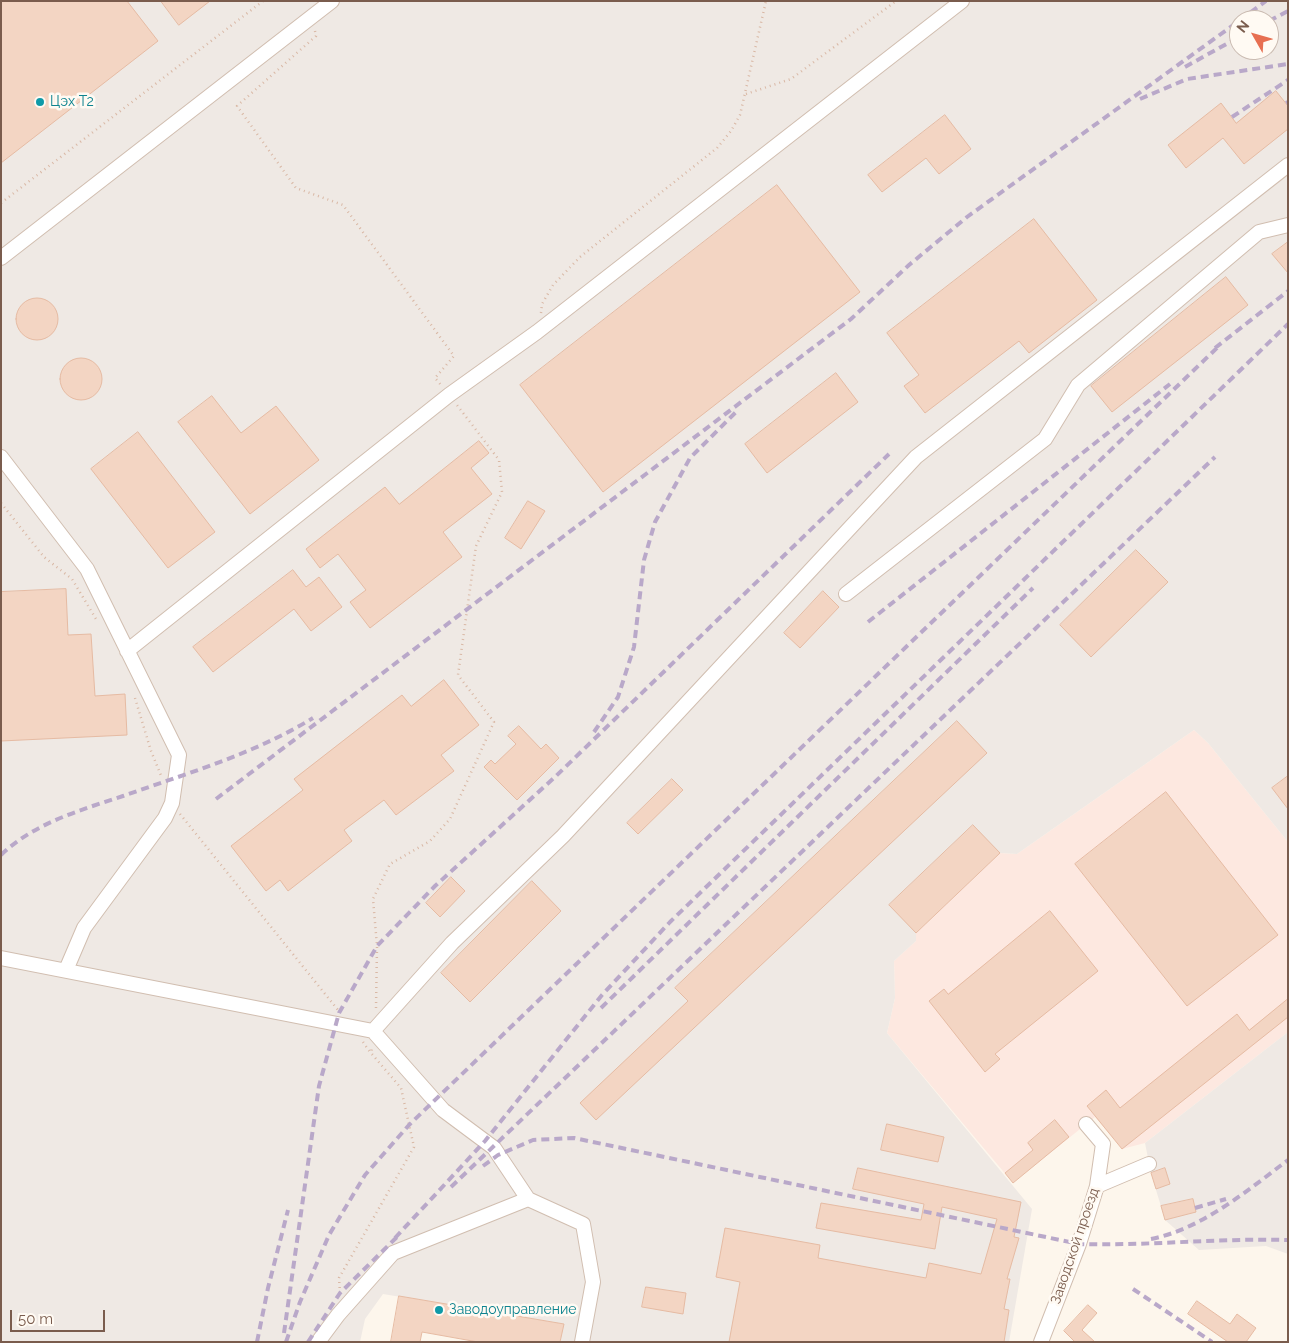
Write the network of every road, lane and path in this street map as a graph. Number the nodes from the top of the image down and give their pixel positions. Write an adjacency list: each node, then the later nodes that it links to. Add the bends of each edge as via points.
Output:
1 (263, 1): 9 (path)
2 (332, 1): 6 (street)
3 (766, 1): 7 (path)
4 (896, 1): 7 (path, via 790,79)
5 (962, 1): 12 (street)
6 (312, 16): 11 (street); 13 (path, via 316,36 237,106 296,188 343,205 449,348 454,356 435,378)
7 (746, 94): 12 (path, via 731,131 717,148 580,257 553,285 542,304)
8 (1288, 165): 19 (street, via 916,457 563,836 452,944)
9 (1, 202)
10 (1288, 225): 15 (street, via 1259,232 1078,385 1045,439)
11 (1, 258)
12 (537, 332): 13 (street)
13 (449, 395): 16 (street); 19 (path, via 499,460 502,492 476,546 458,675 494,722 450,819 430,841 390,864 373,899 378,999)
14 (1, 457): 16 (street, via 88,569)
15 (846, 594)
16 (127, 651): 18 (street, via 179,756 172,803 165,818 84,928)
17 (1, 958): 18 (street)
18 (66, 970): 19 (street)
19 (373, 1031): 23 (street, via 443,1110 494,1148); 24 (path, via 371,1053 401,1088 414,1147 339,1278)
20 (1086, 1124): 22 (street, Заводской проезд, via 1102,1144)
21 (1149, 1164): 22 (street)
22 (1097, 1186): 27 (street, Заводской проезд, via 1079,1244)
23 (528, 1199): 24 (street, via 393,1252); 26 (street, via 584,1224 593,1282)
24 (338, 1315): 25 (street)
25 (318, 1342)
26 (582, 1342)
27 (1041, 1342)

